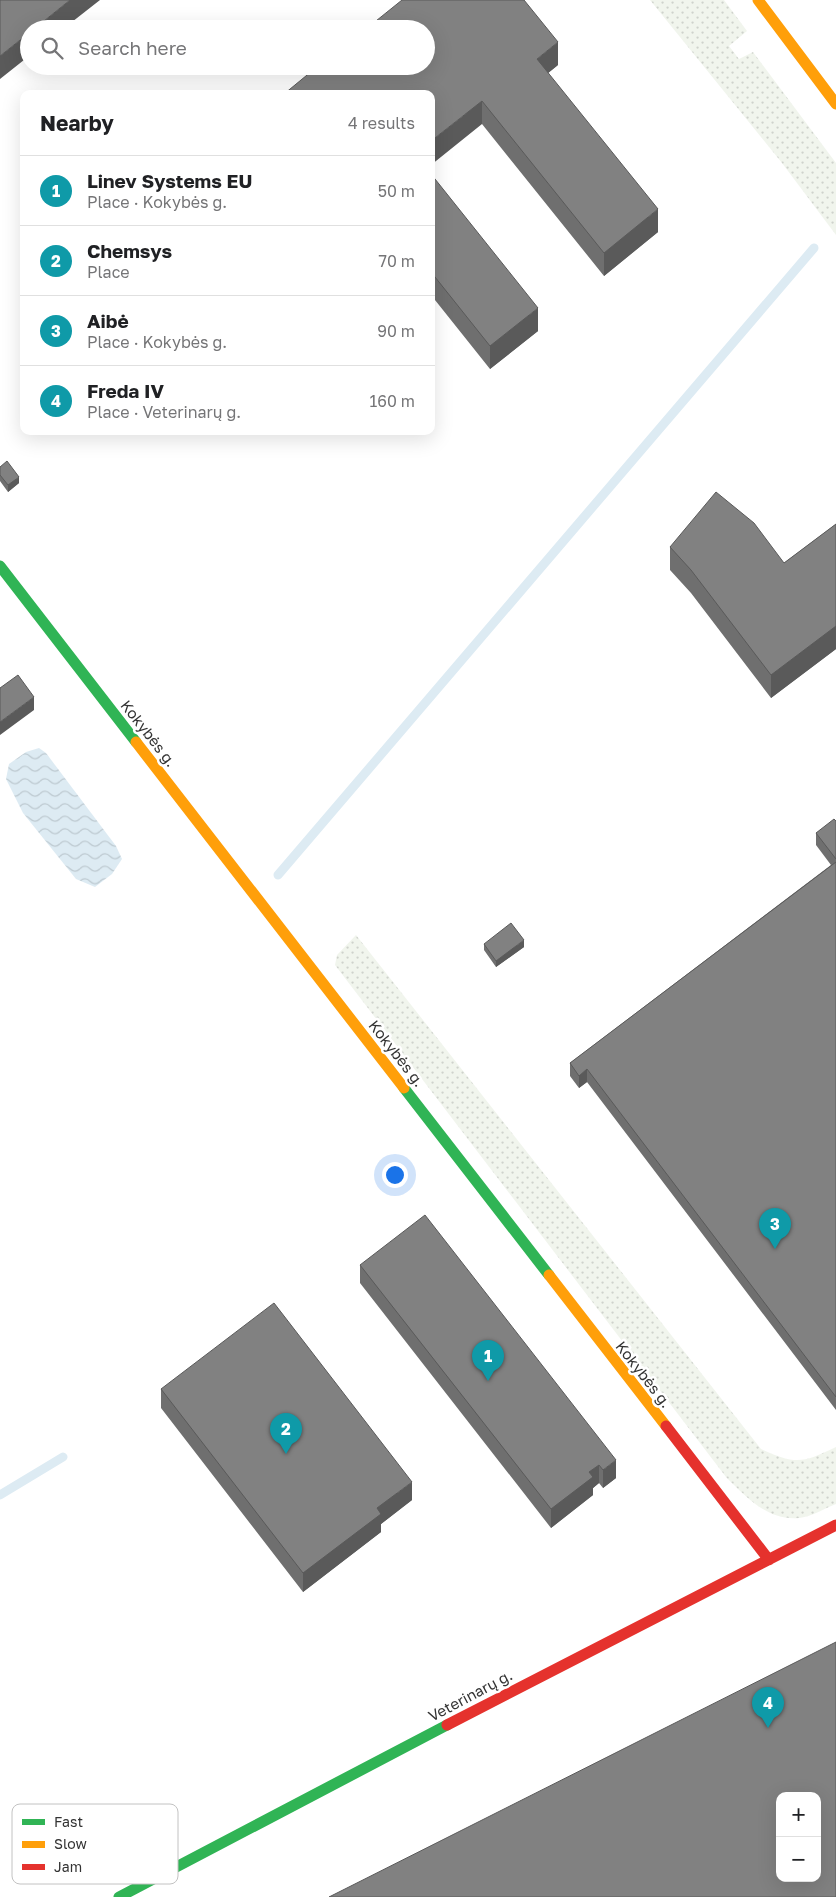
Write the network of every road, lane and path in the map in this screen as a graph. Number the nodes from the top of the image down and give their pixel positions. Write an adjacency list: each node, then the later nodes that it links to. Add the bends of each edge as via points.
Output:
1 (758, 0): 2 (street)
2 (836, 104)
3 (0, 566): 5 (street, Kokybės g.)
4 (836, 1525): 5 (street, Veterinarų g.)
5 (769, 1560): 6 (street, Veterinarų g., via 530,1681)
6 (178, 1866)
7 (145, 1884): 8 (street, Veterinarų g.)
8 (120, 1897)

